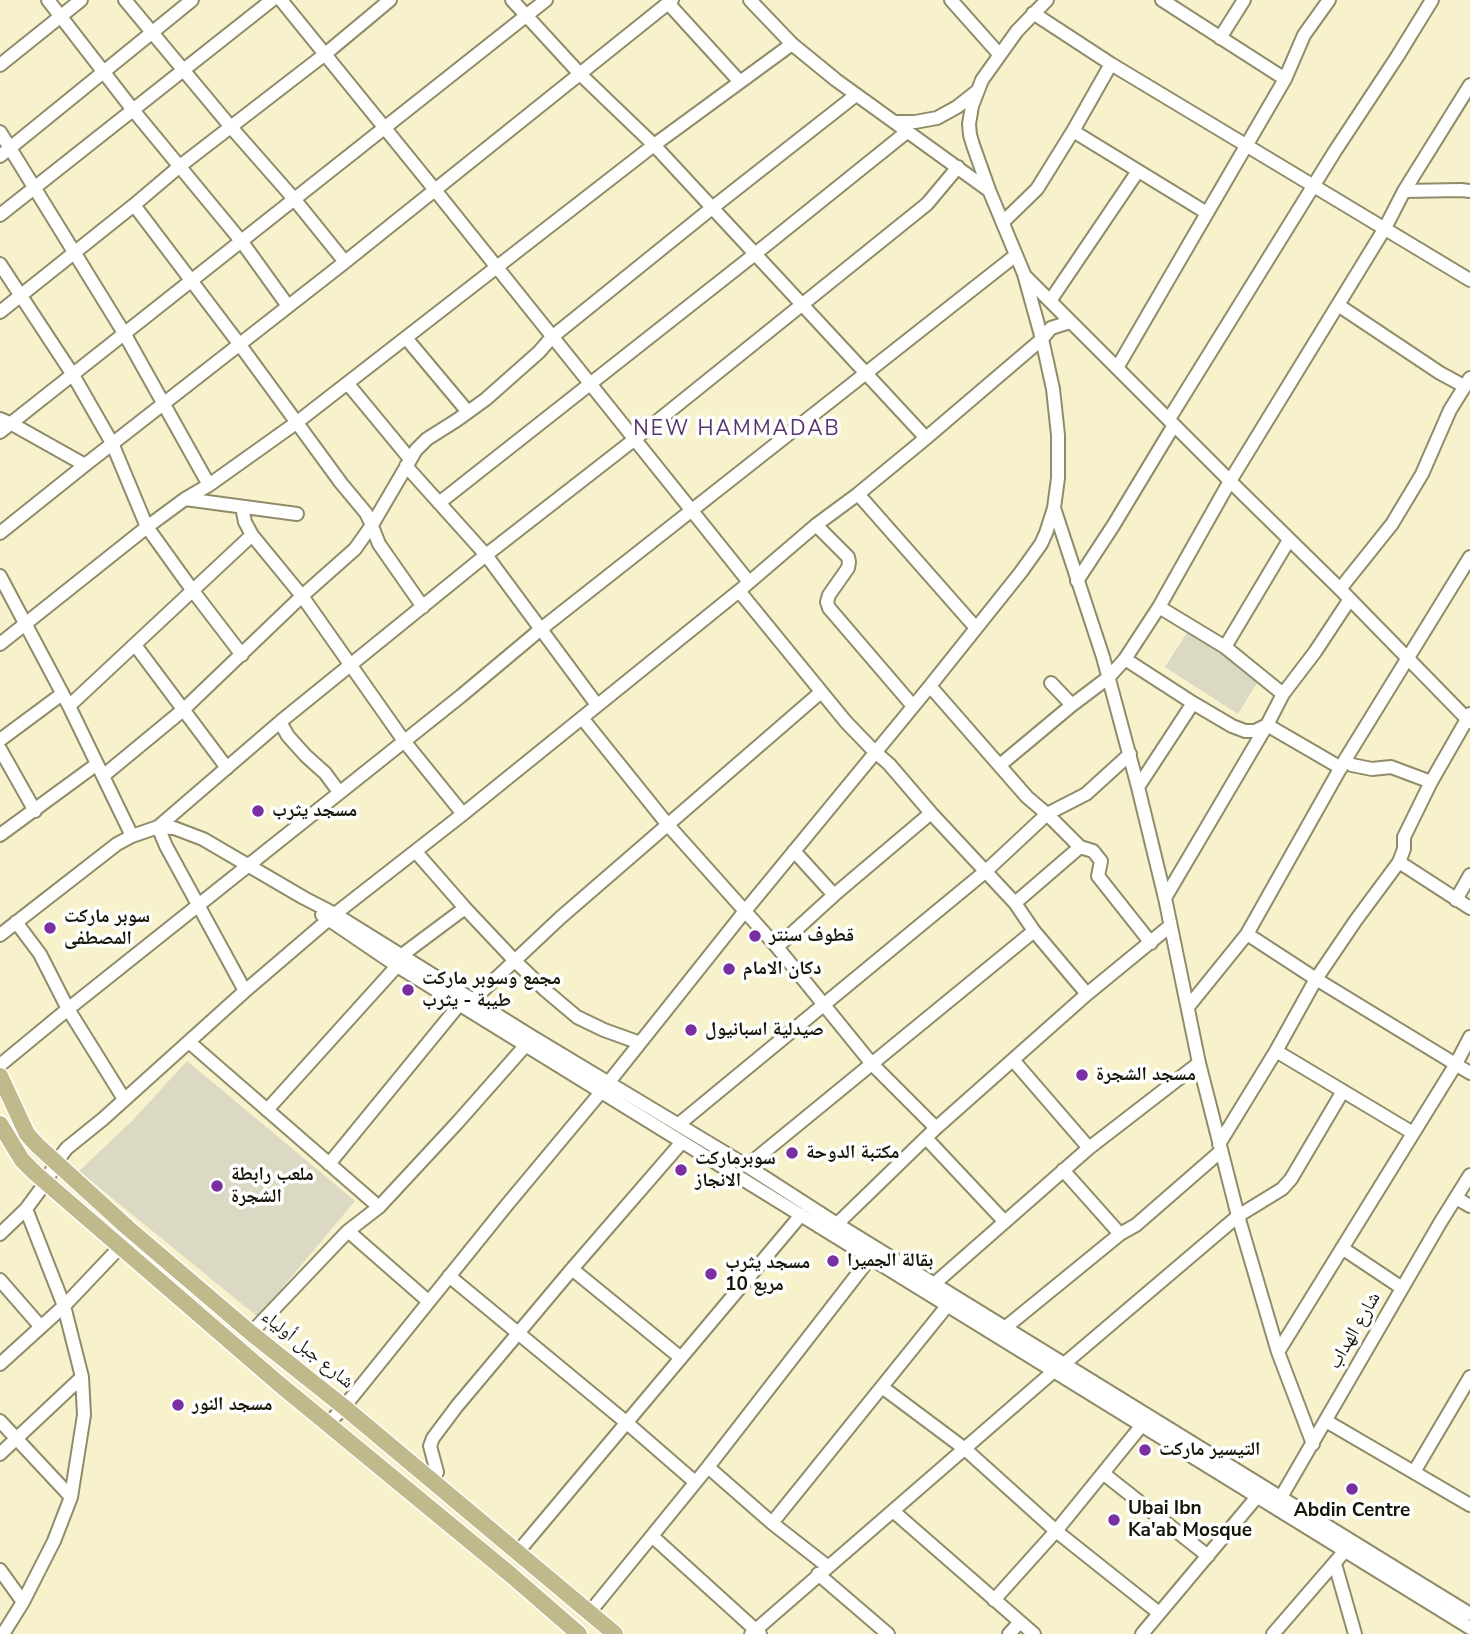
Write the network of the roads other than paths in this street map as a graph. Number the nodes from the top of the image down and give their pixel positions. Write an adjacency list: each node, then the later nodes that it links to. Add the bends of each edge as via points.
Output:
1 (48, 0): 19 (street)
2 (81, 0): 19 (street)
3 (125, 0): 21 (street)
4 (192, 0): 21 (street)
5 (272, 0): 28 (street)
6 (281, 0): 25 (street)
7 (390, 0): 25 (street)
8 (512, 0): 20 (street)
9 (546, 0): 20 (street)
10 (750, 0): 23 (street)
11 (1047, 0): 18 (street)
12 (1162, 0): 22 (street)
13 (1244, 0): 22 (street)
14 (1329, 0): 31 (street, via 1304,35)
15 (1432, 0): 49 (street)
16 (670, 1): 30 (street); 32 (street)
17 (960, 3): 24 (street)
18 (1033, 13): 24 (street); 26 (street)
19 (62, 16): 27 (street); 29 (street)
20 (526, 16): 30 (street); 39 (street)
21 (152, 31): 28 (street); 29 (street)
22 (1220, 38): 31 (street)
23 (792, 44): 32 (street); 35 (street)
24 (999, 54): 34 (street)
25 (324, 55): 38 (street); 39 (street)
26 (1111, 64): 41 (street); 44 (street)
27 (0, 65)
28 (183, 69): 36 (street); 38 (street)
29 (103, 71): 36 (street); 45 (street)
30 (580, 74): 43 (street); 51 (street)
31 (1285, 79): 44 (street)
32 (740, 82): 43 (street)
33 (1470, 85): 53 (street)
34 (976, 92): 37 (street, via 937,118); 52 (street, via 970,135)
35 (856, 95): 37 (street); 57 (street)
36 (134, 110): 46 (street); 50 (street)
37 (894, 122): 40 (street)
38 (230, 126): 46 (street); 55 (street)
39 (384, 127): 51 (street); 55 (street)
40 (908, 131): 47 (street); 64 (street)
41 (1073, 131): 48 (street); 60 (street, via 1037,189)
42 (0, 132): 45 (street)
43 (654, 145): 57 (street); 68 (street)
44 (1248, 145): 49 (street); 58 (street)
45 (5, 152): 50 (street)
46 (180, 166): 56 (street); 62 (street)
47 (958, 167): 52 (street); 74 (street, via 927,204)
48 (1138, 171): 58 (street); 73 (street)
49 (1314, 185): 61 (street); 93 (street)
50 (35, 187): 59 (street); 63 (street)
51 (435, 190): 66 (street); 68 (street)
52 (989, 190): 60 (street)
53 (1404, 191): 54 (street); 61 (street)
54 (1470, 191)
55 (295, 200): 62 (street); 66 (street)
56 (134, 205): 63 (street); 71 (street)
57 (712, 208): 64 (street); 80 (street)
58 (1206, 214): 84 (street)
59 (0, 215)
60 (1003, 222): 65 (street)
61 (1385, 228): 70 (street); 75 (street)
62 (242, 242): 71 (street); 76 (street)
63 (74, 252): 72 (street); 79 (street)
64 (755, 254): 74 (street); 89 (street)
65 (1016, 255): 69 (street); 85 (street)
66 (345, 262): 76 (street)
67 (0, 264): 72 (street)
68 (497, 267): 80 (street); 81 (street)
69 (1024, 274): 73 (street); 82 (street)
70 (1470, 280)
71 (191, 281): 79 (street); 83 (street)
72 (21, 295): 77 (street); 86 (street)
73 (1049, 300): 78 (street)
74 (802, 305): 85 (street); 97 (street)
75 (1338, 305): 87 (street, via 1440,373); 101 (street)
76 (288, 306): 83 (street)
77 (0, 312)
78 (1070, 322): 82 (street, via 1051,328); 84 (street)
79 (124, 333): 86 (street); 90 (street)
80 (552, 337): 89 (street); 91 (street)
81 (406, 338): 88 (street); 91 (street)
82 (1042, 339): 96 (street); 107 (street, via 1059,435)
83 (240, 345): 90 (street); 94 (street)
84 (1117, 368): 93 (street)
85 (866, 372): 96 (street); 108 (street)
86 (73, 375): 92 (street); 98 (street)
87 (1467, 382): 121 (street, via 1392,524)
88 (348, 383): 94 (street); 99 (street)
89 (590, 383): 97 (street); 105 (street)
90 (164, 404): 98 (street); 102 (street)
91 (468, 412): 99 (street, via 427,439)
92 (6, 421): 95 (street); 100 (street)
93 (1171, 422): 101 (street); 119 (street)
94 (296, 423): 102 (street); 110 (street)
95 (0, 432)
96 (926, 438): 103 (street)
97 (635, 439): 108 (street); 116 (street)
98 (112, 443): 100 (street); 112 (street)
99 (408, 462): 105 (street); 110 (street)
100 (85, 465): 113 (street)
101 (1230, 481): 115 (street); 126 (street)
102 (209, 485): 104 (street)
103 (858, 494): 111 (street); 128 (street)
104 (185, 499): 106 (street); 112 (street)
105 (439, 503): 116 (street)
106 (242, 507): 109 (street); 114 (street)
107 (1054, 508): 119 (street); 128 (street, via 1035,554)
108 (691, 510): 120 (street); 129 (street)
109 (297, 514)
110 (372, 525): 123 (street, via 355,549); 125 (street, via 379,544)
111 (816, 525): 120 (street); 147 (street, via 849,562 829,595 830,608)
112 (147, 527): 122 (street); 127 (street)
113 (0, 533)
114 (252, 535): 122 (street); 123 (street)
115 (1289, 540): 121 (street); 132 (street)
116 (486, 555): 125 (street); 129 (street)
117 (1470, 557): 134 (street)
118 (0, 576): 127 (street)
119 (1077, 581): 137 (street)
120 (744, 586): 140 (street); 144 (street)
121 (1340, 589): 124 (street)
122 (193, 591): 131 (street); 133 (street)
123 (302, 596): 133 (street); 136 (street)
124 (1350, 599): 134 (street); 142 (street)
125 (423, 607): 136 (street)
126 (1159, 607): 132 (street); 135 (street)
127 (26, 624): 130 (street); 141 (street)
128 (976, 628): 139 (street)
129 (541, 629): 144 (street); 154 (street)
130 (0, 644)
131 (135, 645): 146 (street); 148 (street)
132 (1225, 647): 142 (street)
133 (242, 655): 148 (street)
134 (1408, 658): 150 (street); 158 (street)
135 (1125, 659): 137 (street); 143 (street)
136 (351, 665): 151 (street); 154 (street)
137 (1109, 677): 145 (street); 157 (street)
138 (1051, 683): 145 (street)
139 (930, 686): 147 (street); 159 (street)
140 (821, 692): 156 (street); 169 (street)
141 (62, 694): 146 (street); 153 (street)
142 (1283, 694): 152 (street)
143 (1193, 704): 152 (street, via 1245,730); 163 (street)
144 (597, 705): 149 (street)
145 (1072, 705): 159 (street)
146 (69, 706): 161 (street)
147 (912, 706): 156 (street)
148 (183, 710): 160 (street); 161 (street)
149 (582, 718): 167 (street); 169 (street)
150 (1469, 718): 162 (street)
151 (280, 722): 160 (street); 164 (street)
152 (1268, 725): 158 (street); 181 (street)
153 (0, 740)
154 (404, 741): 164 (street); 167 (street)
155 (0, 750): 165 (street)
156 (875, 752): 166 (street); 174 (street)
157 (1130, 754): 163 (street); 168 (street, via 1086,794)
158 (1343, 764): 162 (street, via 1391,767); 192 (street)
159 (1000, 765): 168 (street)
160 (227, 768): 170 (street)
161 (100, 770): 165 (street); 172 (street)
162 (1432, 782): 176 (street, via 1404,838)
163 (1138, 787): 181 (street)
164 (339, 792): 177 (street)
165 (35, 811): 171 (street)
166 (931, 813): 178 (street); 180 (street)
167 (463, 814): 175 (street)
168 (1047, 814): 173 (street); 178 (street)
169 (668, 825): 187 (street); 197 (street)
170 (158, 827): 172 (street); 177 (street, via 203,839); 184 (street)
171 (0, 835)
172 (132, 836): 189 (street)
173 (1080, 847): 183 (street); 194 (street, via 1093,851 1101,861 1098,876)
174 (794, 851): 180 (street); 187 (street)
175 (416, 852): 185 (street); 188 (street)
176 (1399, 862): 182 (street); 198 (street)
177 (248, 865): 184 (street); 188 (street)
178 (986, 871): 183 (street); 202 (street)
179 (1470, 875): 182 (street)
180 (834, 895): 195 (street)
181 (1165, 898): 190 (street)
182 (1456, 900): 186 (street)
183 (1015, 903): 191 (street)
184 (198, 906): 199 (street); 205 (street)
185 (465, 908): 196 (street); 197 (street)
186 (1470, 908)
187 (745, 911): 195 (street); 208 (street)
188 (332, 917): 196 (street); 199 (street)
189 (16, 922): 193 (street); 205 (street, via 40,954)
190 (1170, 926): 194 (street); 204 (street)
191 (1034, 931): 200 (street); 213 (street)
192 (1247, 934): 198 (street); 204 (street)
193 (0, 935)
194 (1151, 943): 200 (street)
195 (777, 947): 202 (street)
196 (400, 961): 201 (street); 203 (street); 221 (street)
197 (515, 961): 201 (street); 208 (street, via 577,1017)
198 (1316, 979): 210 (street); 214 (street)
199 (244, 991): 207 (street)
200 (1087, 994): 211 (street)
201 (474, 999): 218 (street)
202 (823, 1004): 213 (street); 223 (street)
203 (459, 1005): 209 (street); 231 (street)
204 (1188, 1007): 212 (street)
205 (68, 1009): 215 (street); 220 (street)
206 (1470, 1037): 214 (street)
207 (189, 1042): 220 (street); 221 (street)
208 (640, 1043): 218 (street)
209 (525, 1046): 218 (street); 238 (street)
210 (1276, 1051): 219 (street); 228 (street)
211 (1013, 1059): 224 (street); 229 (street)
212 (1199, 1063): 228 (street); 229 (street)
213 (872, 1064): 224 (street); 232 (street)
214 (1456, 1064): 216 (street); 225 (street)
215 (0, 1065)
216 (1470, 1073)
217 (0, 1076): 230 (main road, شارع جبل أولياء, via 27,1135)
218 (605, 1087): 223 (street); 227 (street); 251 (street)
219 (1343, 1091): 225 (street); 241 (street, via 1292,1179 1275,1195)
220 (124, 1099): 230 (street)
221 (267, 1110): 231 (street)
222 (0, 1124): 235 (main road, via 22,1160)
223 (678, 1124): 232 (street)
224 (936, 1128): 226 (street)
225 (1413, 1133): 248 (street)
226 (926, 1138): 242 (street); 243 (street)
227 (682, 1142): 240 (street); 250 (street)
228 (1220, 1147): 241 (street); 246 (street, via 1136,1225)
229 (1089, 1148): 233 (street)
230 (56, 1162): 235 (street); 260 (main road, شارع جبل أولياء)
231 (329, 1164): 238 (street)
232 (747, 1166): 243 (street)
233 (1063, 1170): 242 (street); 246 (street)
234 (1470, 1175): 236 (street, شارع الهداب)
235 (46, 1182): 239 (street); 247 (main road)
236 (1456, 1198): 237 (street); 254 (street, شارع الهداب)
237 (1470, 1206)
238 (379, 1207): 244 (street)
239 (26, 1209): 245 (street); 256 (street)
240 (801, 1216): 249 (street); 263 (street)
241 (1238, 1216): 262 (street); 265 (street)
242 (1004, 1222): 253 (street)
243 (837, 1224): 253 (street)
244 (348, 1231): 255 (street); 260 (street)
245 (0, 1234)
246 (1120, 1234): 259 (street)
247 (120, 1247): 256 (street); 273 (main road)
248 (1342, 1248): 254 (street); 262 (street)
249 (870, 1258): 257 (street); 279 (street)
250 (572, 1269): 261 (street); 263 (street)
251 (449, 1276): 255 (street); 261 (street)
252 (0, 1280): 258 (street)
253 (934, 1284): 259 (street)
254 (1402, 1288): 271 (street, شارع الهداب)
255 (428, 1301): 269 (street)
256 (64, 1306): 258 (street); 266 (street)
257 (947, 1306): 265 (street); 268 (street)
258 (41, 1327): 264 (street)
259 (1006, 1327): 265 (street)
260 (251, 1333): 269 (main road, شارع جبل أولياء)
261 (518, 1333): 272 (street); 282 (street, via 433,1438 430,1446 437,1472)
262 (1278, 1352): 276 (street)
263 (681, 1358): 272 (street)
264 (0, 1364)
265 (1059, 1367): 274 (street); 277 (street); 284 (street, via 1148,1415)
266 (82, 1377): 275 (street); 285 (street, via 84,1415)
267 (1470, 1377): 280 (street)
268 (882, 1387): 277 (street); 289 (street)
269 (344, 1407): 273 (street); 282 (main road, شارع جبل أولياء)
270 (0, 1421): 275 (street)
271 (1326, 1421): 276 (street, شارع الهداب); 280 (street)
272 (627, 1423): 283 (street); 293 (street)
273 (328, 1424): 307 (main road)
274 (1142, 1425): 281 (street); 284 (street)
275 (17, 1439): 278 (street); 285 (street)
276 (1312, 1444): 286 (street, شارع الهداب)
277 (965, 1449): 288 (street); 290 (street)
278 (0, 1454)
279 (708, 1467): 283 (street); 289 (street)
280 (1414, 1472): 287 (street)
281 (1104, 1474): 290 (street); 294 (street)
282 (432, 1481): 293 (main road, شارع جبل أولياء)
283 (695, 1482): 291 (street)
284 (1261, 1493): 286 (street); 294 (street)
285 (71, 1497): 299 (street)
286 (1278, 1503): 292 (street)
287 (1470, 1506)
288 (893, 1511): 297 (street); 298 (street)
289 (772, 1523): 297 (street)
290 (1056, 1531): 298 (street); 301 (street)
291 (652, 1536): 300 (street); 305 (street)
292 (1349, 1546): 295 (street); 302 (street); 304 (street)
293 (517, 1553): 300 (main road, شارع جبل أولياء)
294 (1208, 1556): 301 (street)
295 (1335, 1563): 313 (street); 314 (street)
296 (0, 1570): 299 (street)
297 (823, 1570): 305 (street); 309 (street)
298 (994, 1600): 303 (street)
299 (23, 1602): 306 (street)
300 (590, 1612): 308 (main road, شارع جبل أولياء)
301 (1159, 1613): 312 (street)
302 (1470, 1614)
303 (1020, 1622): 310 (street); 311 (street)
304 (1470, 1628)
305 (755, 1632)
306 (3, 1634)
307 (579, 1634)
308 (615, 1634)
309 (888, 1634)
310 (1009, 1634)
311 (1034, 1634)
312 (1142, 1634)
313 (1273, 1634)
314 (1355, 1634)

